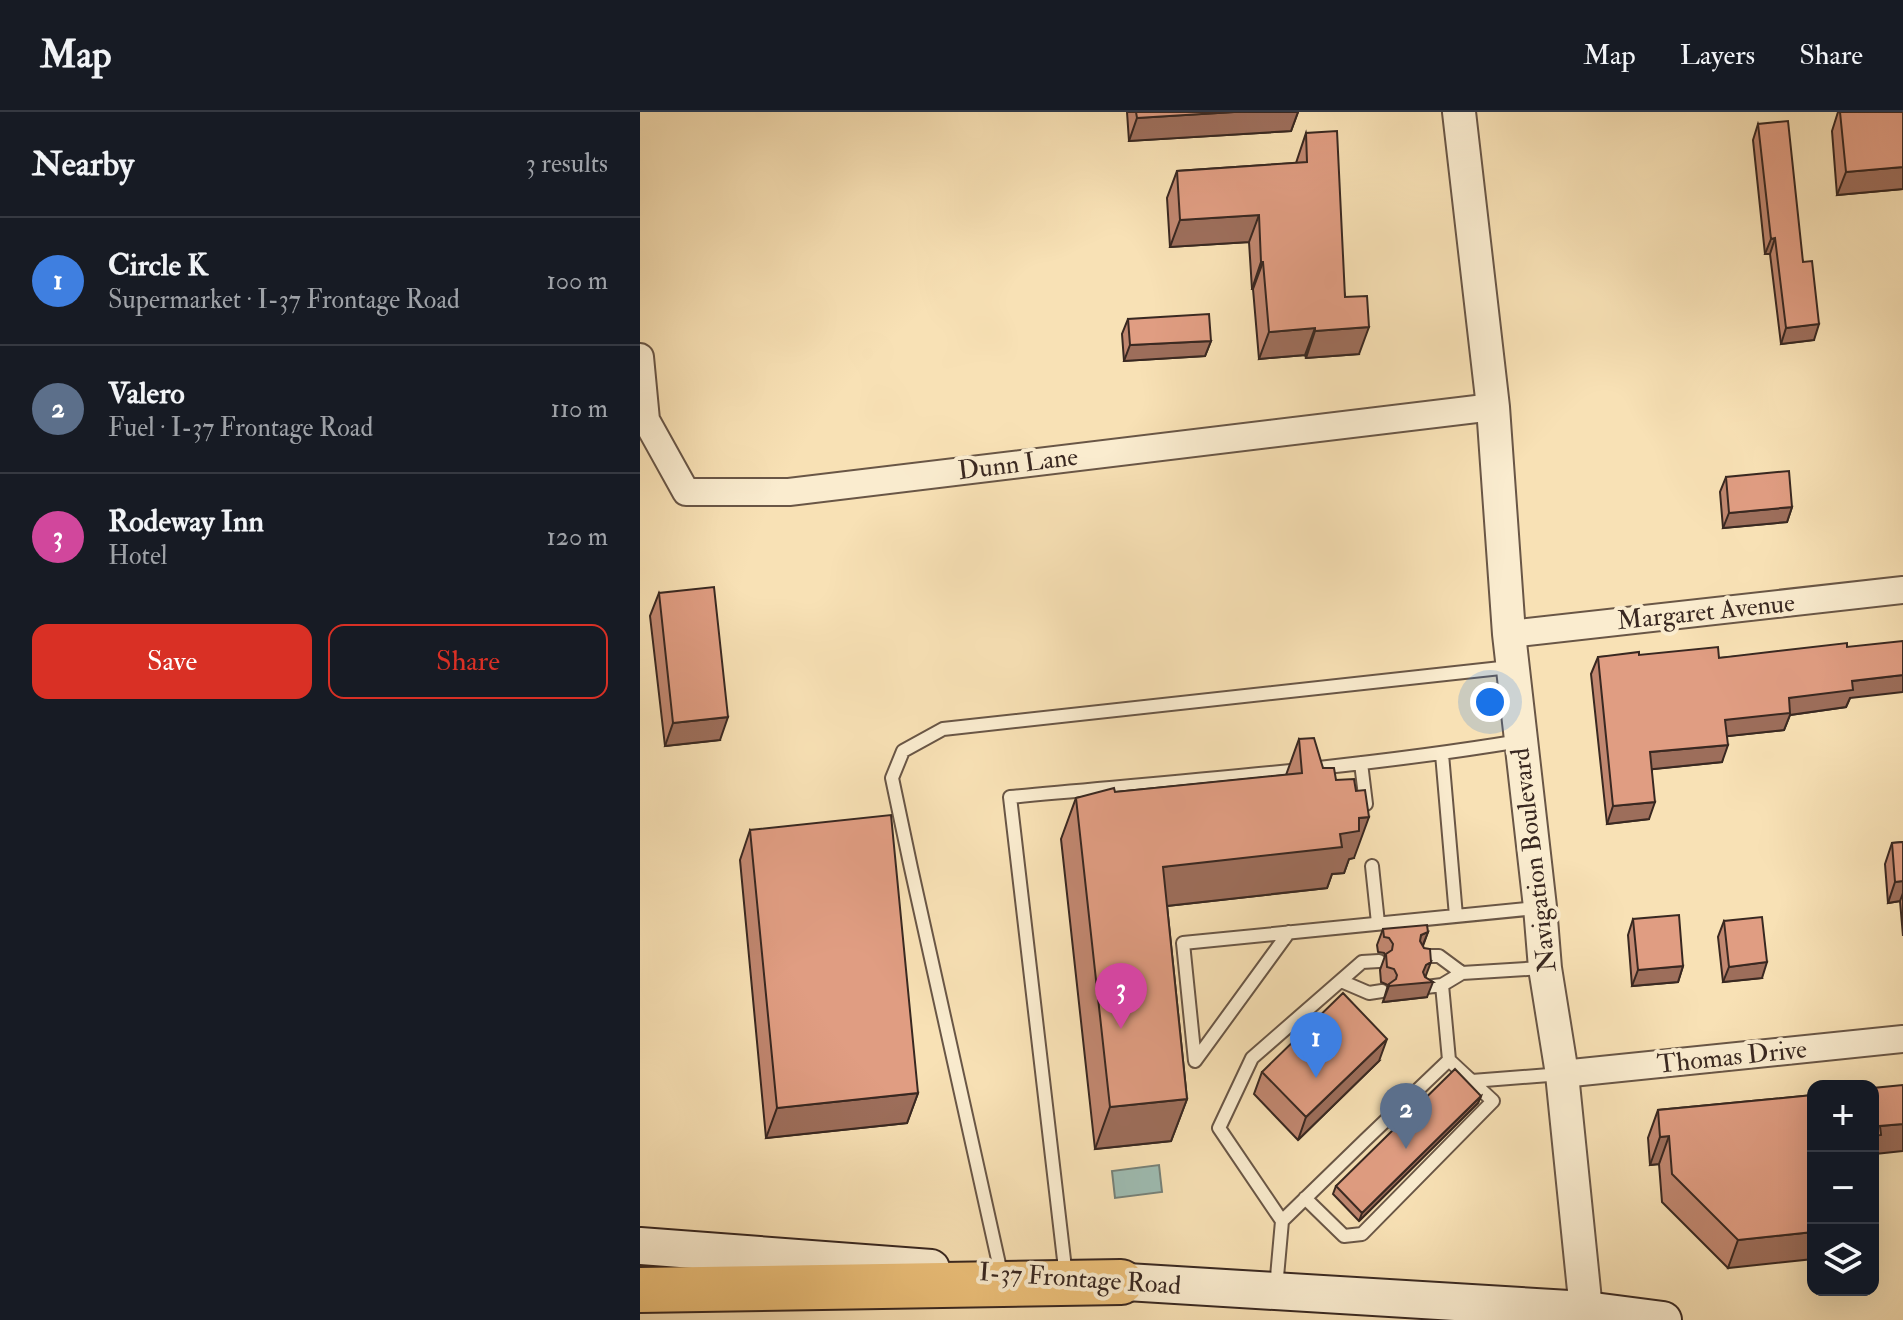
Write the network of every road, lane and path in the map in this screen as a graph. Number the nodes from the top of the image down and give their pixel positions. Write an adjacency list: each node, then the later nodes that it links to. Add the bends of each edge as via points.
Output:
1 (1459, 112): 3 (street, Navigation Boulevard)
2 (640, 357): 3 (street, Dunn Lane, via 646,420 686,492 789,492)
3 (1493, 407): 5 (street, Navigation Boulevard)
4 (1903, 590): 5 (street, Margaret Avenue)
5 (1509, 634): 6 (street, Navigation Boulevard)
6 (1513, 667): 7 (street, Navigation Boulevard); 39 (lane, via 943,729 903,751 892,778)
7 (1520, 741): 8 (lane); 12 (street, Navigation Boulevard)
8 (1442, 754): 9 (lane); 13 (lane)
9 (1361, 763): 10 (lane); 40 (lane, via 1010,797)
10 (1368, 819)
11 (1372, 866): 14 (lane)
12 (1540, 907): 13 (lane); 18 (street, Navigation Boulevard)
13 (1456, 916): 14 (lane)
14 (1378, 923): 15 (lane)
15 (1289, 932): 15 (lane, via 1183,943 1195,1061 1279,945)
16 (1423, 956): 19 (lane, via 1439,956)
17 (1379, 961): 20 (lane, via 1362,962)
18 (1545, 968): 19 (lane); 26 (street, Navigation Boulevard)
19 (1462, 973): 21 (lane)
20 (1341, 981): 23 (lane, via 1369,993); 37 (lane, via 1252,1058 1219,1128)
21 (1442, 985): 22 (lane); 25 (lane)
22 (1426, 987)
23 (1382, 991)
24 (1903, 1039): 26 (street, Thomas Drive)
25 (1449, 1060): 27 (lane); 28 (lane)
26 (1562, 1074): 27 (lane); 44 (street, Navigation Boulevard)
27 (1472, 1081): 36 (lane, via 1493,1101 1386,1201 1362,1234 1344,1236)
28 (1416, 1092): 29 (lane); 30 (lane)
29 (1427, 1102)
30 (1392, 1115): 31 (lane); 32 (lane)
31 (1403, 1126)
32 (1370, 1137): 33 (lane); 34 (lane)
33 (1381, 1147)
34 (1346, 1159): 35 (lane); 36 (lane)
35 (1357, 1170)
36 (1305, 1198): 37 (lane)
37 (1282, 1221): 43 (lane)
38 (640, 1246): 39 (main road, I-37 Frontage Road)
39 (1001, 1273): 40 (main road, I-37 Frontage Road)
40 (1067, 1278): 41 (main road, I-37 Frontage Road)
41 (1121, 1282): 42 (highway); 43 (main road, I-37 Frontage Road)
42 (640, 1290)
43 (1276, 1292): 44 (main road, I-37 Frontage Road)
44 (1587, 1315): 45 (main road, I-37 Frontage Road)
45 (1663, 1320)

